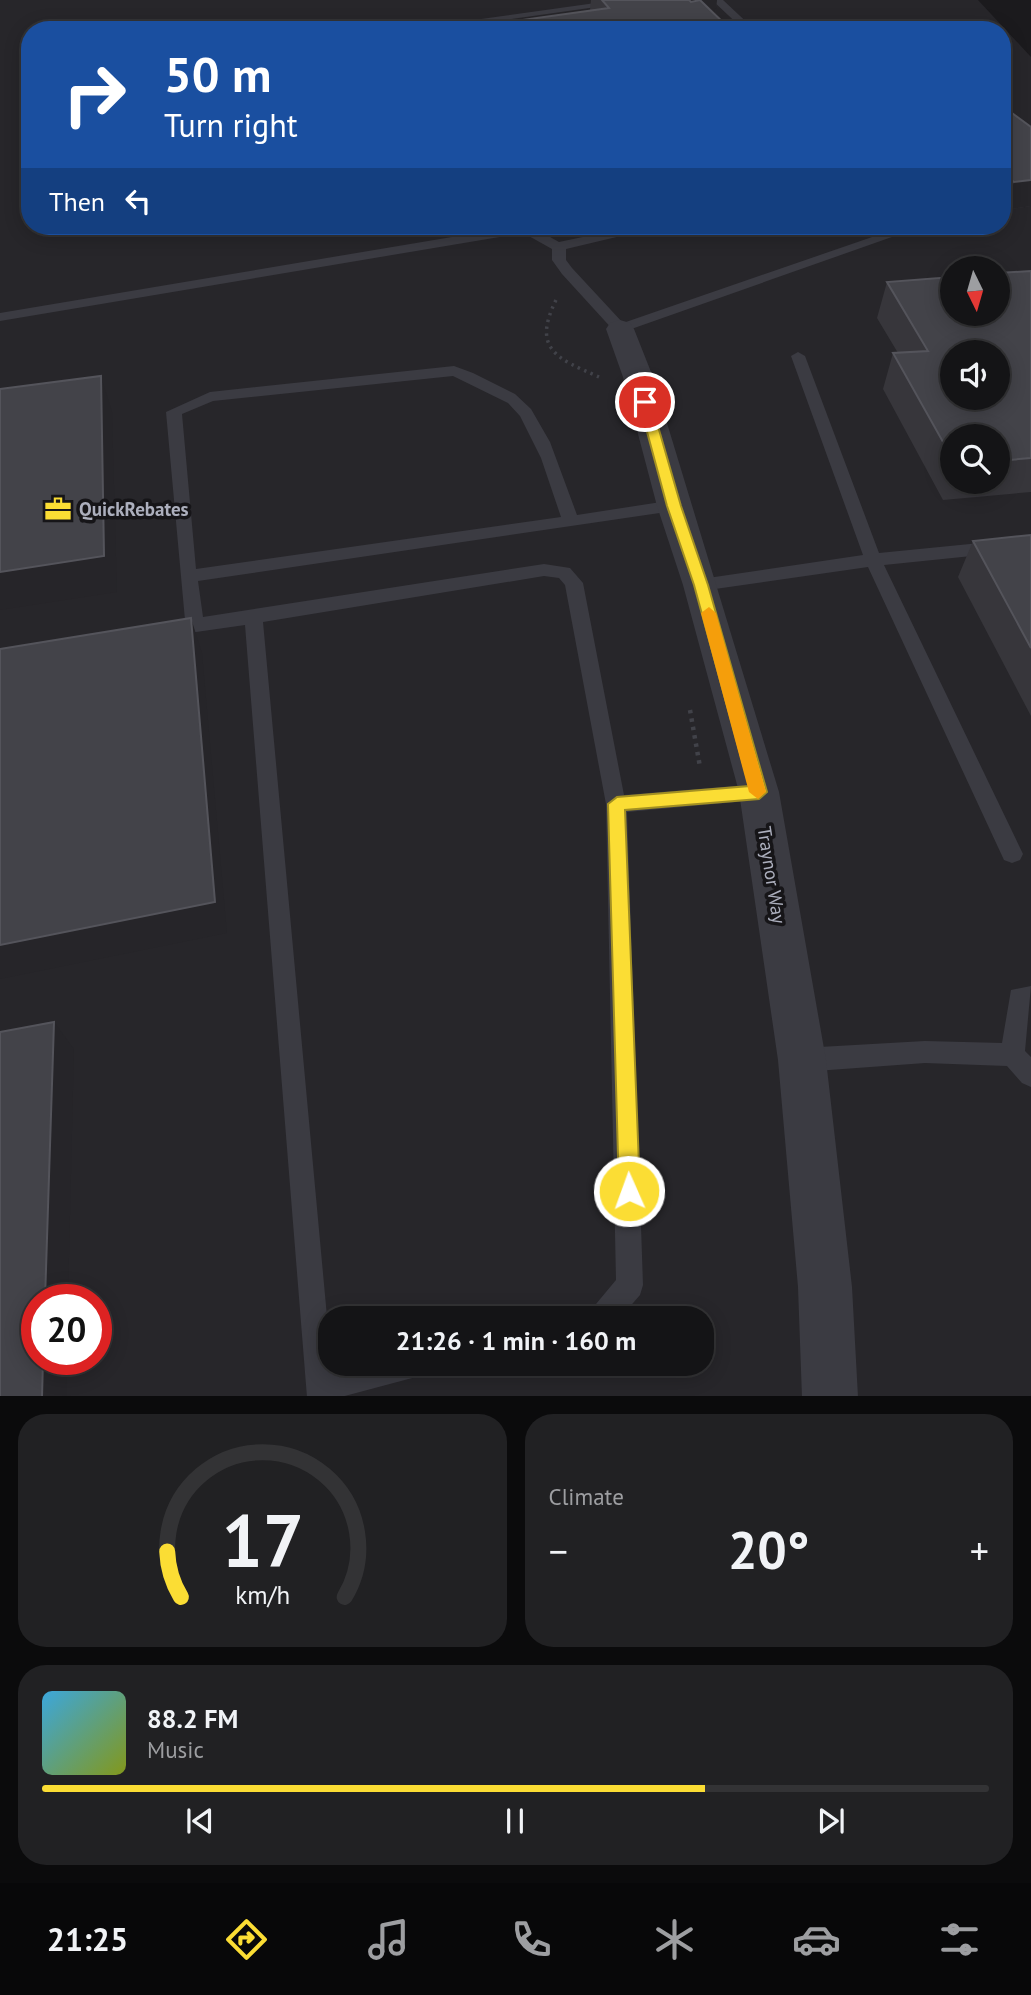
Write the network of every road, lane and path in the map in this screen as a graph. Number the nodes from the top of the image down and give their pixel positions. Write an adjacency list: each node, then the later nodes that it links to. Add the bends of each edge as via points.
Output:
1 (641, 0): 3 (lane)
2 (718, 0): 4 (lane)
3 (477, 21)
4 (740, 21)
5 (487, 235): 10 (lane)
6 (538, 235): 9 (lane)
7 (605, 235): 9 (lane)
8 (890, 235): 11 (lane)
9 (559, 247): 11 (lane, via 559,260 566,271)
10 (0, 317)
11 (620, 329): 13 (street, Traynor Way)
12 (798, 356): 16 (lane)
13 (674, 506): 14 (lane); 18 (street, Traynor Way)
14 (570, 521): 17 (lane); 17 (lane, via 527,414 514,400 489,390 473,376 454,371 211,397 174,412)
15 (1031, 544): 16 (lane)
16 (873, 560): 18 (lane); 24 (lane)
17 (188, 576): 20 (lane)
18 (701, 585): 22 (street, Traynor Way)
19 (253, 617): 20 (lane); 23 (lane, via 544,570 564,572 574,583); 31 (lane)
20 (195, 625): 21 (lane)
21 (143, 633)
22 (759, 792): 23 (lane); 27 (street, Traynor Way)
23 (617, 804): 29 (lane, via 630,1285)
24 (1012, 854)
25 (1031, 997): 26 (lane, via 1019,998)
26 (1013, 1055): 27 (lane, via 925,1052); 28 (lane)
27 (802, 1060): 32 (street, Traynor Way, via 825,1287)
28 (1031, 1075)
29 (612, 1306)
30 (373, 1376): 31 (lane)
31 (320, 1392)
32 (830, 1396)

